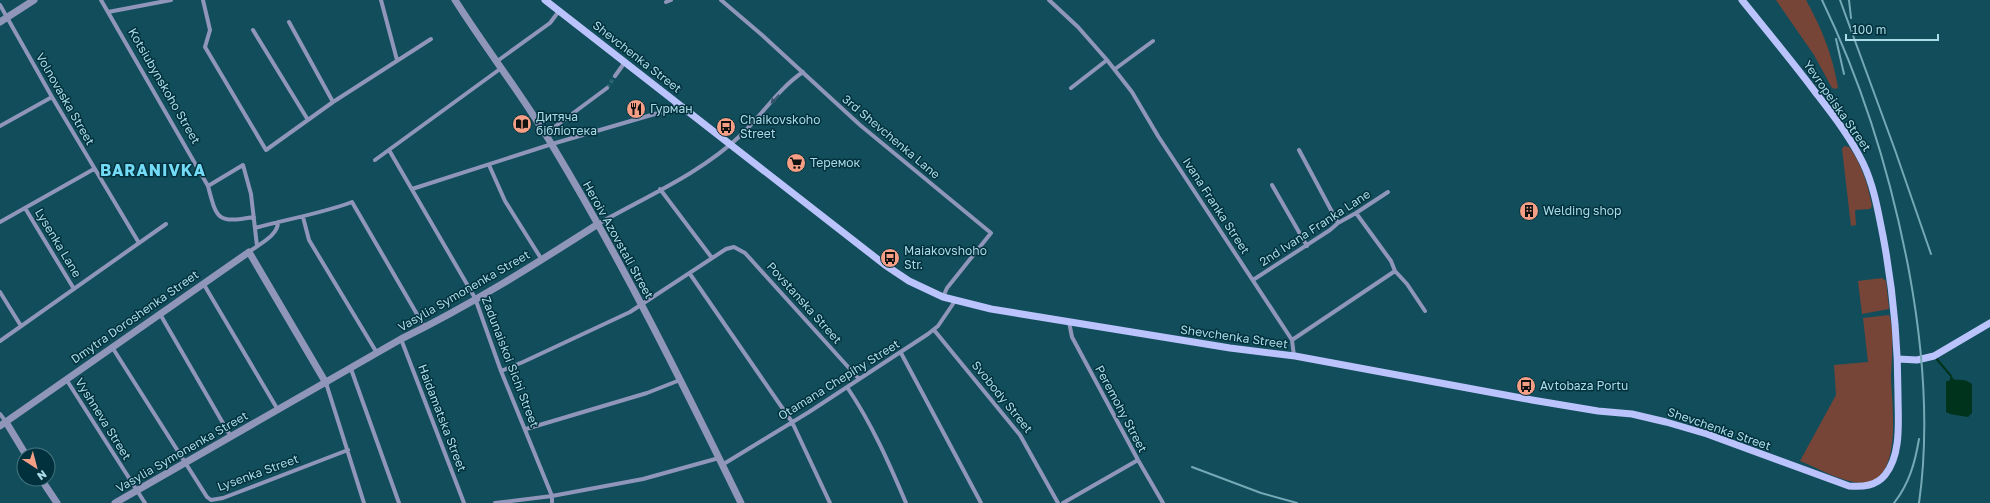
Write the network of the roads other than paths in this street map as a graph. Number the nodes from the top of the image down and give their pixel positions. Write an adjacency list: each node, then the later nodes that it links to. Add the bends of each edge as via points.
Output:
1 (34, 0): 16 (street)
2 (101, 0): 15 (street, Kotsiubynskoho Street)
3 (171, 0): 15 (street)
4 (203, 0): 35 (street, via 210,30 205,47 265,150)
5 (381, 0): 22 (street)
6 (455, 0): 24 (street, Heroiv Azovstali Street)
7 (545, 0): 14 (main road, Shevchenka Street)
8 (671, 0): 12 (street)
9 (721, 0): 28 (street, 3rd Shevchenka Lane)
10 (1049, 0): 23 (street, Ivana Franka Street, via 1078,27)
11 (1742, 0): 90 (main road, Yevropeiska Street, via 1822,101 1853,144 1864,165 1878,208 1891,278)
12 (666, 2)
13 (0, 5): 16 (street, Volnovaska Street)
14 (559, 11): 24 (street, via 550,23); 25 (main road, Shevchenka Street)
15 (108, 12): 46 (street, Kotsiubynskoho Street)
16 (7, 17): 17 (street); 32 (street, Volnovaska Street)
17 (0, 22)
18 (289, 22): 33 (street)
19 (253, 30): 35 (street)
20 (431, 39): 22 (street)
21 (1153, 41): 27 (street)
22 (397, 60): 33 (street)
23 (1107, 60): 27 (street, Ivana Franka Street); 31 (street)
24 (495, 62): 26 (street, Heroiv Azovstali Street)
25 (625, 62): 29 (street); 34 (main road, Shevchenka Street)
26 (500, 69): 37 (street, Heroiv Azovstali Street); 40 (street)
27 (1115, 69): 68 (street, Ivana Franka Street)
28 (803, 72): 39 (street, Vasylia Symonenka Street, one-way to 39); 72 (street, 3rd Shevchenka Lane, via 860,125 991,233 947,288)
29 (615, 76)
30 (607, 88): 37 (street)
31 (1071, 88)
32 (52, 97): 36 (street); 44 (street, Volnovaska Street)
33 (333, 102): 35 (street)
34 (678, 104): 38 (street, via 665,111); 39 (main road, Shevchenka Street)
35 (308, 120)
36 (0, 126)
37 (545, 134): 38 (street, Heroiv Azovstali Street)
38 (552, 144): 43 (street); 58 (street, Heroiv Azovstali Street)
39 (730, 144): 48 (street, Vasylia Symonenka Street, via 694,170); 72 (main road, Shevchenka Street, via 885,265 909,281)
40 (389, 150): 42 (street); 47 (street, Zadunaiskoi Sichi Street)
41 (1299, 150): 56 (street)
42 (375, 160)
43 (488, 165): 47 (street); 65 (street, via 505,201)
44 (94, 169): 50 (street); 60 (street, Volnovaska Street)
45 (1272, 185): 62 (street)
46 (208, 186): 52 (street, Kotsiubynskoho Street, via 213,208 221,219 228,221); 52 (street, via 243,165)
47 (412, 189): 73 (street, Zadunaiskoi Sichi Street)
48 (660, 189): 58 (street, Vasylia Symonenka Street); 64 (street)
49 (1388, 192): 51 (street, 2nd Ivana Franka Lane)
50 (25, 208): 54 (street); 70 (street, Lysenka Lane)
51 (1356, 213): 56 (street, 2nd Ivana Franka Lane); 66 (street, via 1391,261)
52 (254, 217): 59 (street)
53 (303, 217): 55 (street); 81 (street, via 352,202); 87 (street, via 309,240)
54 (0, 222)
55 (278, 222): 59 (street); 61 (street, Dmytra Doroshenka Street, via 276,230)
56 (1338, 223): 62 (street, 2nd Ivana Franka Lane)
57 (166, 224): 60 (street)
58 (598, 224): 65 (street, Vasylia Symonenka Street); 75 (street, Heroiv Azovstali Street)
59 (255, 228): 61 (street)
60 (139, 243): 70 (street)
61 (257, 246): 63 (street, Dmytra Doroshenka Street)
62 (1306, 246): 68 (street, 2nd Ivana Franka Lane)
63 (248, 252): 69 (street, Dmytra Doroshenka Street); 96 (street)
64 (712, 258): 67 (street); 94 (street, Povstanska Street, via 730,247 738,248 745,253)
65 (542, 260): 73 (street, Vasylia Symonenka Street)
66 (1395, 271): 76 (street); 84 (street)
67 (690, 274): 75 (street); 100 (street)
68 (1254, 280): 84 (street, Ivana Franka Street)
69 (203, 283): 77 (street, Dmytra Doroshenka Street); 98 (street)
70 (74, 289): 80 (street)
71 (0, 292): 80 (street)
72 (943, 297): 74 (main road, Shevchenka Street)
73 (475, 298): 81 (street, Vasylia Symonenka Street); 92 (street, Zadunaiskoi Sichi Street)
74 (955, 301): 78 (main road, Shevchenka Street, via 991,310); 82 (street, Otamana Chepihy Street, via 951,310)
75 (642, 304): 92 (street, via 630,312); 95 (street, Heroiv Azovstali Street)
76 (1425, 311)
77 (160, 313): 86 (street, Dmytra Doroshenka Street); 103 (street)
78 (1069, 322): 89 (main road, Shevchenka Street); 107 (street, Peremohy Street, via 1072,337)
79 (1990, 323): 90 (main road, via 1934,356 1917,360)
80 (22, 326): 85 (street)
81 (425, 328): 83 (street, Vasylia Symonenka Street)
82 (934, 330): 88 (street, Otamana Chepihy Street); 125 (street, Svobody Street, via 1020,435)
83 (401, 339): 87 (street, Vasylia Symonenka Street); 118 (street, Haidamatska Street)
84 (1292, 340): 89 (street, Ivana Franka Street)
85 (0, 341)
86 (112, 347): 93 (street, Dmytra Doroshenka Street); 108 (street, Lysenka Street)
87 (377, 353): 91 (street, Vasylia Symonenka Street)
88 (901, 353): 94 (street, Otamana Chepihy Street); 124 (street)
89 (1294, 356): 90 (main road, Shevchenka Street, via 1532,400 1632,414 1707,434 1818,476 1849,486 1861,487 1886,475 1893,461 1898,424)
90 (1898, 359)
91 (351, 369): 96 (street, Vasylia Symonenka Street); 117 (street)
92 (501, 371): 102 (street, Zadunaiskoi Sichi Street)
93 (66, 378): 101 (street, Dmytra Doroshenka Street); 111 (street, Vyshneva Street)
94 (859, 379): 97 (street, Otamana Chepihy Street)
95 (680, 380): 102 (street, via 647,394); 106 (street, Heroiv Azovstali Street)
96 (326, 383): 98 (street, Vasylia Symonenka Street); 105 (street)
97 (847, 387): 100 (street, Otamana Chepihy Street); 123 (street, via 866,415)
98 (278, 410): 103 (street, Vasylia Symonenka Street)
99 (0, 414): 101 (street)
100 (792, 422): 109 (street, Otamana Chepihy Street); 122 (street)
101 (3, 424): 104 (street)
102 (526, 429): 112 (street, Zadunaiskoi Sichi Street)
103 (232, 437): 108 (street, Vasylia Symonenka Street)
104 (20, 447)
105 (348, 450): 108 (street, Lysenka Street, via 223,498 211,500); 116 (street)
106 (718, 458): 109 (street, Heroiv Azovstali Street); 112 (street, via 643,480)
107 (1138, 460): 126 (street); 127 (street, Peremohy Street)
108 (186, 463): 111 (street, Vasylia Symonenka Street)
109 (722, 465): 121 (street, Heroiv Azovstali Street)
110 (46, 487): 113 (street)
111 (137, 490): 114 (street, Vasylia Symonenka Street); 115 (street)
112 (552, 496): 119 (street); 120 (street, Zadunaiskoi Sichi Street)
113 (57, 503)
114 (115, 503)
115 (145, 503)
116 (364, 503)
117 (399, 503)
118 (464, 503)
119 (495, 503)
120 (552, 503)
121 (740, 503)
122 (830, 503)
123 (906, 503)
124 (980, 503)
125 (1058, 503)
126 (1063, 503)
127 (1163, 503)

